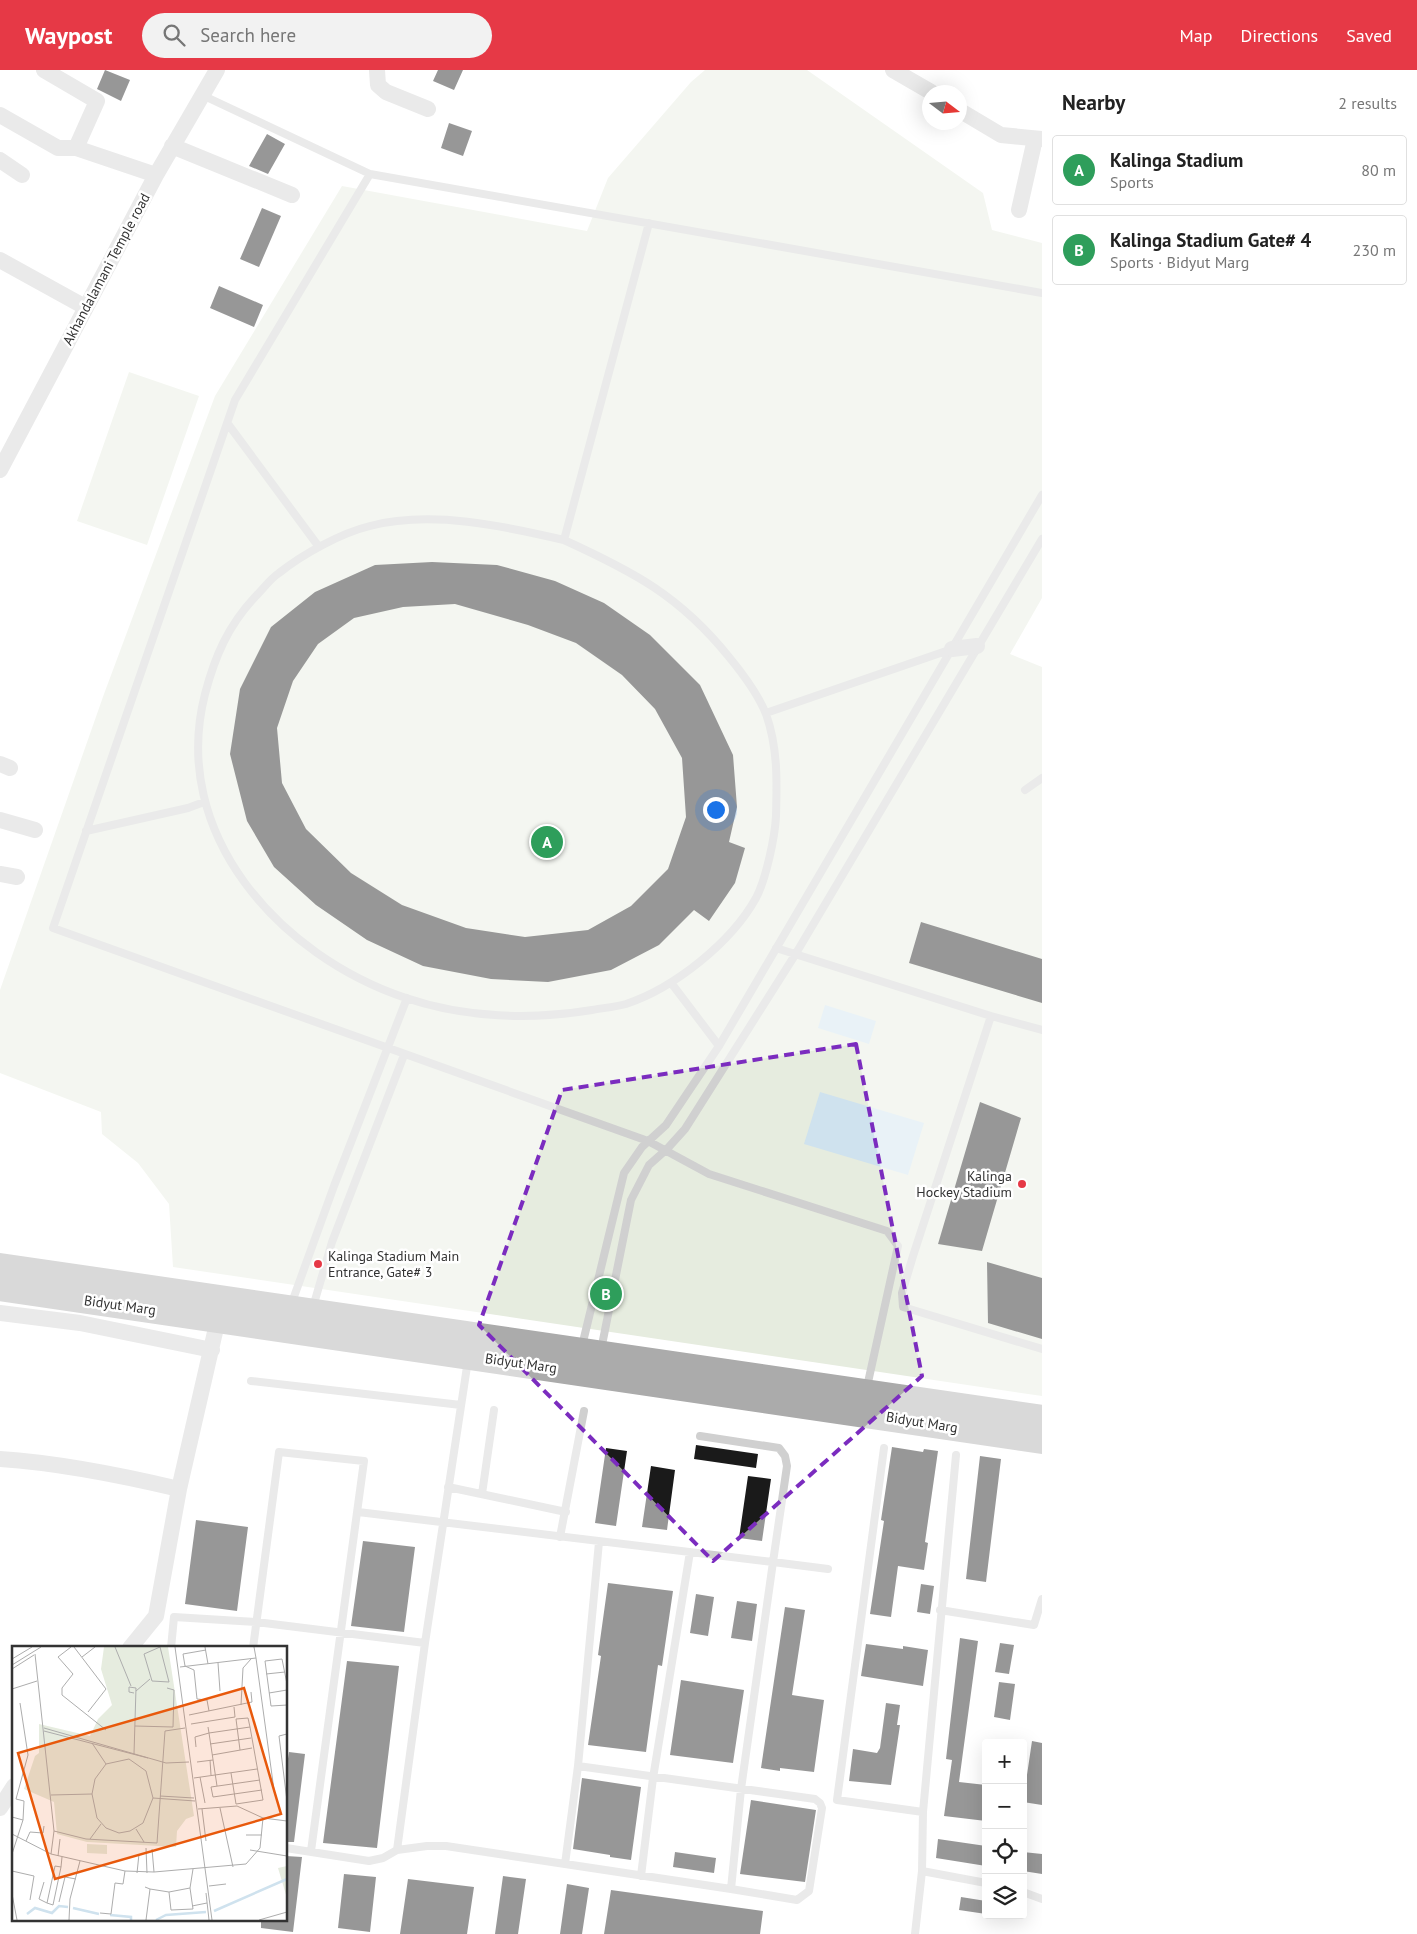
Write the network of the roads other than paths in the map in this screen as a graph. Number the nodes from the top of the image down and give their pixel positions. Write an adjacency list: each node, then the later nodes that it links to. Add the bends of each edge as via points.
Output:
1 (44, 70): 12 (street, via 97,101)
2 (217, 70): 6 (street, Akhandalamani Temple road)
3 (377, 70): 7 (street, via 378,85 386,92)
4 (894, 70): 5 (street)
5 (922, 87)
6 (202, 95): 11 (street, Akhandalamani Temple road); 15 (lane)
7 (428, 109)
8 (967, 114): 10 (street, via 1001,135)
9 (0, 115): 12 (street, via 58,148)
10 (1038, 139): 18 (street)
11 (172, 146): 16 (street, Akhandalamani Temple road); 17 (street)
12 (76, 148): 16 (street)
13 (0, 160): 14 (street)
14 (22, 174)
15 (370, 174): 19 (lane); 23 (lane, via 235,400)
16 (156, 175): 22 (street, Akhandalamani Temple road)
17 (292, 195)
18 (1019, 210)
19 (649, 223): 21 (lane); 27 (lane)
20 (0, 260): 22 (street)
21 (1042, 293)
22 (85, 307): 24 (street, Akhandalamani Temple road)
23 (228, 424): 28 (lane); 37 (lane)
24 (0, 470)
25 (1042, 495): 30 (lane)
26 (1042, 539): 29 (lane)
27 (564, 540): 28 (lane, via 494,523 421,520 370,526); 31 (lane, via 624,568 672,598 710,634 741,671)
28 (319, 547): 34 (lane, via 278,573 237,616 214,662 202,706 197,752)
29 (978, 646): 30 (street); 41 (lane)
30 (952, 649): 31 (lane); 40 (lane)
31 (766, 713): 42 (lane, via 778,766 775,835 756,897 727,936)
32 (1042, 778): 33 (lane)
33 (1025, 790)
34 (204, 802): 37 (lane); 43 (lane, via 233,868 272,917 316,954 366,981)
35 (0, 820): 36 (street)
36 (35, 830)
37 (86, 831): 47 (lane, via 53,928)
38 (0, 874): 39 (street)
39 (17, 877)
40 (776, 948): 41 (lane); 46 (lane)
41 (795, 955): 44 (lane); 50 (lane, via 685,1129)
42 (672, 984): 43 (lane, via 623,1005 559,1015 496,1016); 46 (lane)
43 (407, 998): 47 (lane)
44 (991, 1016): 45 (lane); 56 (lane, via 913,1256 902,1293 903,1307)
45 (1042, 1030)
46 (719, 1046): 49 (lane, via 666,1126)
47 (388, 1049): 48 (lane); 53 (lane, via 334,1186)
48 (404, 1055): 49 (lane); 53 (lane, via 332,1242)
49 (648, 1141): 50 (lane); 58 (lane, via 624,1173)
50 (667, 1149): 58 (lane, via 649,1165 631,1200); 61 (lane, via 709,1174 887,1231 898,1246)
51 (0, 1266): 53 (main road, Bidyut Marg)
52 (0, 1288): 55 (main road, Bidyut Marg)
53 (301, 1310): 58 (main road, Bidyut Marg)
54 (0, 1313): 57 (street, via 80,1323)
55 (218, 1319): 57 (street); 59 (main road, Bidyut Marg)
56 (1042, 1349)
57 (212, 1350): 72 (street)
58 (591, 1352): 61 (main road, Bidyut Marg)
59 (469, 1356): 62 (lane); 67 (main road, Bidyut Marg)
60 (251, 1381): 62 (lane)
61 (866, 1393): 65 (main road, Bidyut Marg)
62 (461, 1405): 71 (lane)
63 (494, 1410): 73 (lane)
64 (584, 1411): 75 (lane)
65 (1042, 1418)
66 (700, 1436): 80 (lane, via 779,1448 785,1456 787,1466)
67 (1042, 1441)
68 (884, 1448): 95 (lane, via 837,1800)
69 (956, 1455): 83 (lane)
70 (0, 1459): 72 (street, via 125,1475)
71 (448, 1487): 73 (lane); 76 (lane)
72 (179, 1489): 87 (street, via 156,1616)
73 (482, 1494): 75 (lane)
74 (358, 1512): 76 (lane); 84 (lane, via 364,1462 279,1452); 85 (lane)
75 (566, 1512): 77 (lane)
76 (443, 1521): 77 (lane); 86 (lane)
77 (560, 1537): 78 (lane)
78 (599, 1542): 79 (lane); 90 (lane)
79 (690, 1552): 80 (lane); 91 (lane)
80 (773, 1562): 81 (lane); 93 (lane)
81 (828, 1569)
82 (1042, 1599): 83 (lane, via 1034,1626)
83 (940, 1610): 95 (lane)
84 (256, 1622): 85 (lane); 88 (lane, via 174,1617); 89 (lane)
85 (340, 1633): 86 (lane); 97 (lane)
86 (425, 1643): 98 (lane)
87 (132, 1646)
88 (171, 1646)
89 (253, 1646)
90 (578, 1766): 91 (lane); 99 (lane)
91 (654, 1778): 93 (lane); 101 (lane)
92 (8, 1788): 94 (street)
93 (741, 1789): 103 (lane); 103 (lane, via 815,1799 822,1808 809,1891 803,1897 797,1900)
94 (0, 1808)
95 (923, 1812): 100 (lane)
96 (288, 1848): 97 (lane)
97 (311, 1850): 98 (lane, via 370,1861)
98 (397, 1850): 99 (lane, via 446,1846)
99 (565, 1864): 101 (lane)
100 (922, 1871): 102 (lane); 106 (lane)
101 (642, 1876): 103 (lane)
102 (982, 1882)
103 (731, 1889)
104 (1027, 1893): 105 (lane)
105 (1042, 1898)
106 (916, 1934)

